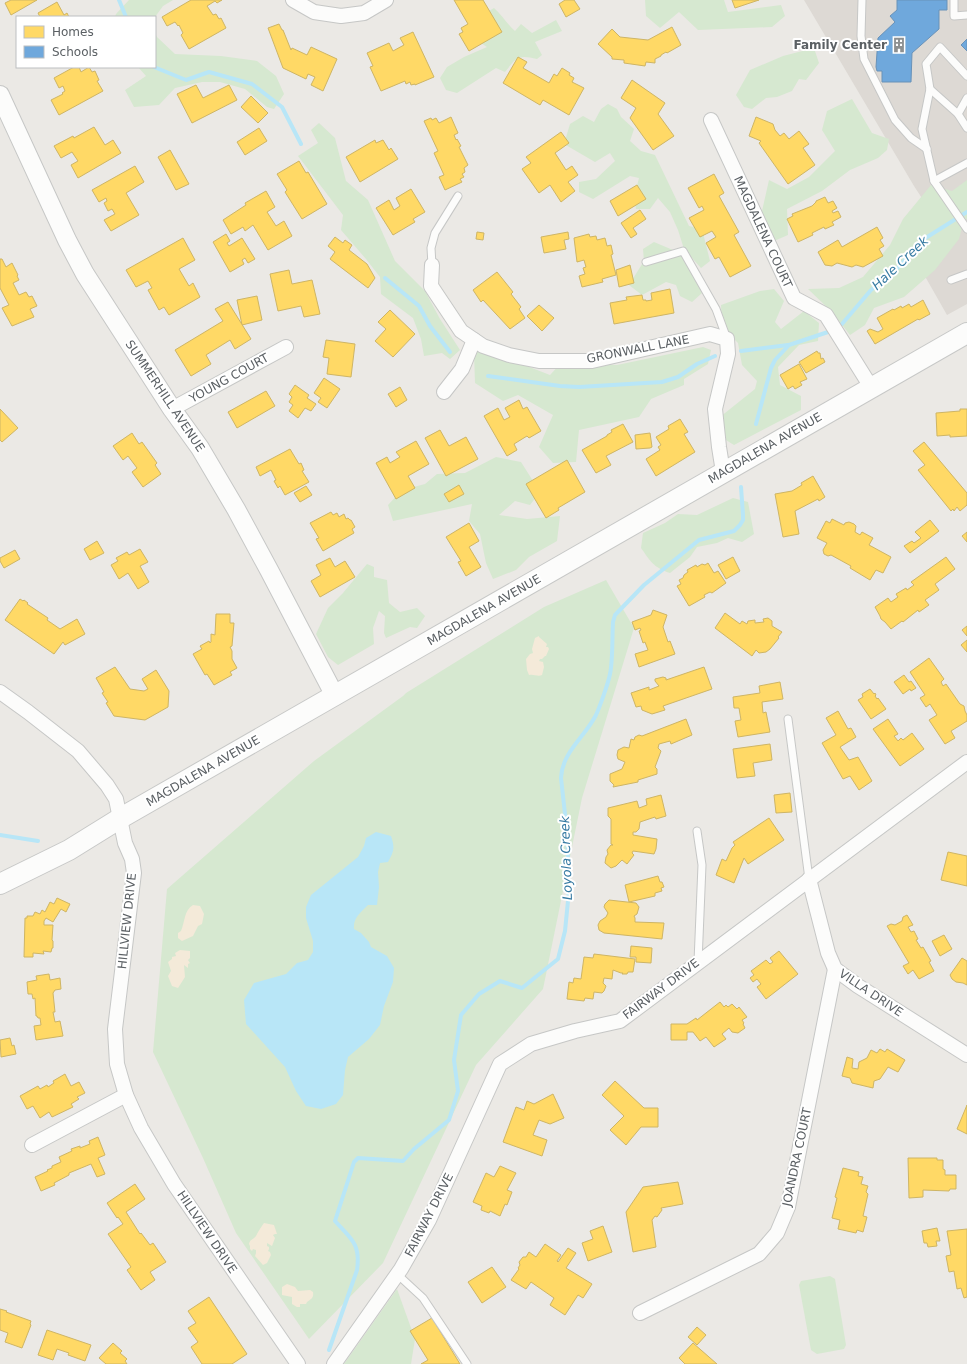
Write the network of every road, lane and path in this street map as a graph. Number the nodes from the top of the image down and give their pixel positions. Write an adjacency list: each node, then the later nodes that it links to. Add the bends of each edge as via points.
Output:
1 (293, 0): 2 (street, via 314,12 341,16 364,13)
2 (386, 0)
3 (862, 0): 13 (lane, via 861,36 864,59 896,120 911,138)
4 (954, 0): 5 (lane, via 954,16)
5 (967, 16)
6 (967, 76): 7 (lane, via 940,47 926,64)
7 (930, 89): 10 (lane); 13 (lane, via 922,129)
8 (0, 95): 28 (street, SUMMERHILL AVENUE, via 85,274)
9 (967, 98): 10 (lane)
10 (958, 114): 12 (lane)
11 (711, 120): 26 (street, MAGDALENA COURT, via 794,298 826,315)
12 (967, 128)
13 (927, 149): 15 (lane)
14 (967, 163): 15 (lane)
15 (934, 181): 17 (lane)
16 (458, 196): 19 (lane, via 435,233 431,248)
17 (967, 229)
18 (646, 262): 23 (lane, via 684,251 716,309)
19 (432, 265): 24 (street, GRONWALL LANE, via 431,286 461,331)
20 (967, 274): 21 (lane)
21 (951, 280)
22 (967, 333): 26 (main road, MAGDALENA AVENUE)
23 (727, 339): 24 (street, GRONWALL LANE, via 710,334 592,361 539,360 509,356); 29 (street, via 728,354 715,409)
24 (474, 340): 27 (street, via 462,369)
25 (286, 346): 28 (street, YOUNG COURT)
26 (871, 387): 29 (main road, MAGDALENA AVENUE)
27 (444, 392)
28 (172, 409): 31 (street, SUMMERHILL AVENUE, via 200,448 236,509)
29 (723, 472): 31 (main road, MAGDALENA AVENUE)
30 (0, 692): 34 (street, HILLVIEW DRIVE, via 78,751 116,799)
31 (335, 696): 34 (main road, MAGDALENA AVENUE)
32 (788, 718): 36 (lane)
33 (967, 762): 36 (street, FAIRWAY DRIVE)
34 (119, 819): 37 (main road, MAGDALENA AVENUE, via 69,850); 41 (street, HILLVIEW DRIVE, via 134,873 115,1029 117,1064)
35 (697, 832): 38 (lane, via 702,865)
36 (809, 879): 38 (street, FAIRWAY DRIVE); 39 (street, VILLA DRIVE, via 828,953)
37 (0, 884)
38 (698, 962): 43 (street, FAIRWAY DRIVE, via 620,1020 531,1044 500,1064 429,1220)
39 (835, 969): 40 (street, VILLA DRIVE); 44 (street, JOANDRA COURT, via 788,1207 776,1233 759,1254)
40 (967, 1055)
41 (126, 1095): 42 (street); 45 (street, HILLVIEW DRIVE, via 140,1128 174,1184)
42 (32, 1145)
43 (397, 1274): 46 (street, FAIRWAY DRIVE); 47 (lane, via 423,1298)
44 (640, 1313)
45 (298, 1364)
46 (334, 1364)
47 (467, 1364)

